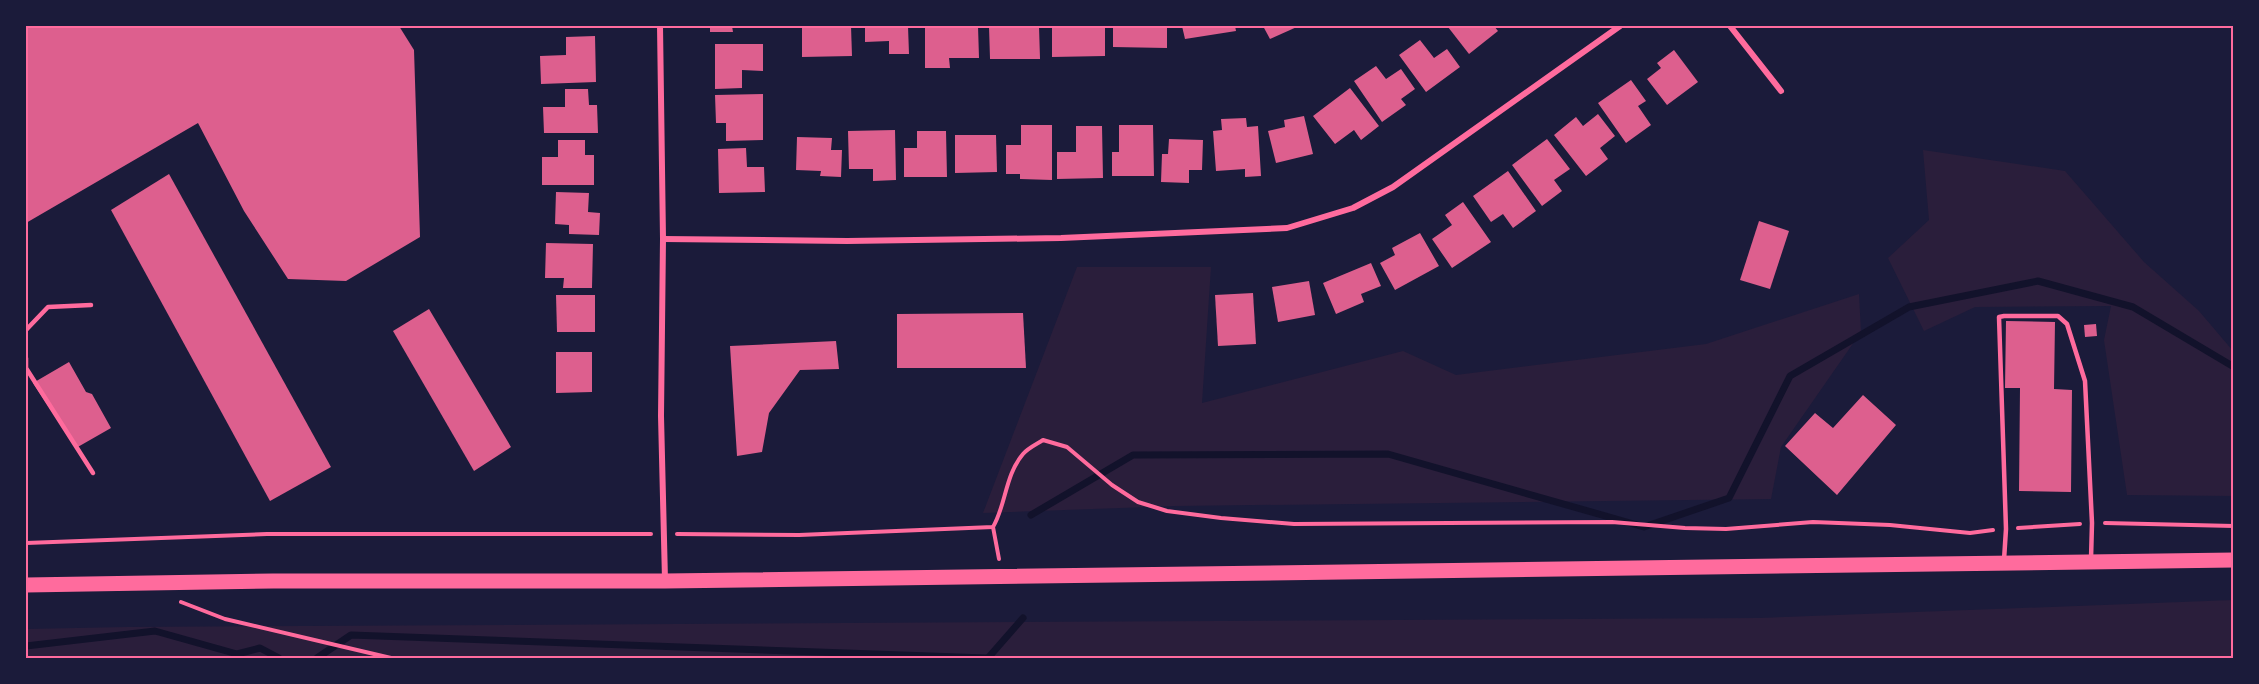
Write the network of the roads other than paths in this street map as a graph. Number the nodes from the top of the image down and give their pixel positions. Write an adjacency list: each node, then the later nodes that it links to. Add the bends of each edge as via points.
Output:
1 (660, 26): 5 (street)
2 (1620, 26): 5 (street, via 1393,187 1353,208 1287,228 1061,238)
3 (1730, 26): 4 (street)
4 (1781, 91)
5 (663, 239): 13 (street)
6 (91, 305): 7 (lane, via 48,307)
7 (26, 330)
8 (26, 358): 9 (lane, via 26,368)
9 (93, 473)
10 (2234, 560): 11 (main road)
11 (2091, 561): 12 (main road); 12 (lane, via 2085,381 2067,324 2058,316 2004,316 1999,317)
12 (2004, 563): 13 (main road)
13 (665, 581): 14 (main road)
14 (26, 585)

